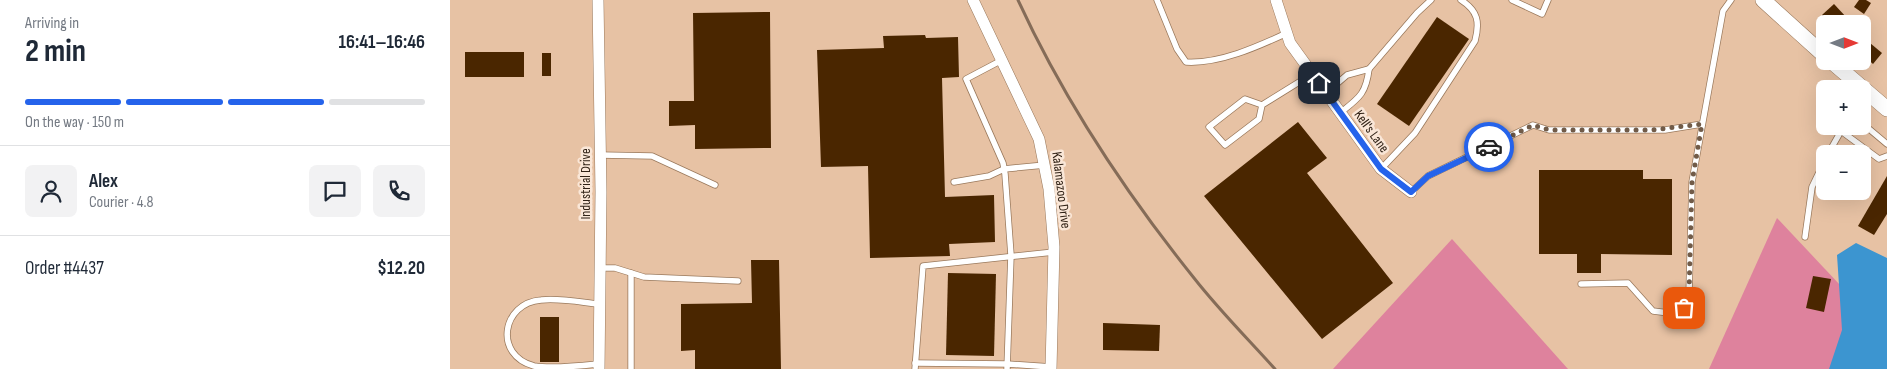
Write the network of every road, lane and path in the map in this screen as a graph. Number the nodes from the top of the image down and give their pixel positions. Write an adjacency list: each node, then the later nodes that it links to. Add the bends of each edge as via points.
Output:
1 (598, 0): 25 (street, Industrial Drive)
2 (973, 0): 13 (street, Kalamazoo Drive)
3 (1158, 0): 11 (lane, via 1177,49 1186,62 1234,53)
4 (1276, 0): 11 (street, Kell's Lane)
5 (1431, 0): 14 (lane)
6 (1461, 0): 29 (lane, via 1477,15 1475,41 1414,133)
7 (1512, 0): 8 (lane, via 1542,14)
8 (1548, 0)
9 (1731, 0): 21 (lane, via 1723,11)
10 (1763, 0): 12 (main road)
11 (1287, 33): 16 (street, Kell's Lane, via 1290,43)
12 (1816, 48)
13 (1002, 60): 27 (street, Kalamazoo Drive, via 1039,139); 28 (lane, via 966,79)
14 (1369, 69): 17 (lane, via 1347,75); 20 (lane, via 1362,96)
15 (1842, 70): 19 (main road)
16 (1312, 74): 17 (street, Kell's Lane); 18 (lane)
17 (1326, 93): 20 (street, Kell's Lane)
18 (1262, 106): 18 (lane, via 1258,119 1226,145 1209,126 1245,99)
19 (1887, 109)
20 (1340, 112): 29 (street, Kell's Lane)
21 (1702, 124): 33 (lane, via 1656,130 1549,130 1533,125 1428,176); 40 (lane, via 1692,182 1689,294 1684,308 1669,313 1653,311 1628,283)
22 (1871, 131): 24 (lane)
23 (1848, 135): 26 (lane, via 1879,159)
24 (1887, 144)
25 (600, 155): 32 (lane, via 652,156); 37 (street, Industrial Drive)
26 (1886, 157)
27 (1045, 165): 28 (lane); 35 (street, Kalamazoo Drive)
28 (1004, 169): 31 (lane, via 989,176); 36 (lane)
29 (1381, 169): 33 (street, Kell's Lane)
30 (1816, 178): 34 (lane)
31 (954, 182)
32 (715, 185)
33 (1411, 192)
34 (1804, 237)
35 (1054, 252): 36 (lane); 45 (street, Kalamazoo Drive)
36 (1011, 255): 43 (lane, via 923,266); 44 (lane)
37 (599, 268): 38 (lane); 41 (street, Industrial Drive)
38 (631, 273): 39 (lane, via 644,277); 46 (lane)
39 (738, 281)
40 (1581, 284)
41 (598, 304): 42 (street, Industrial Drive); 42 (lane, via 540,300 526,304 509,320 505,337 510,350 532,366)
42 (599, 366)
43 (915, 366): 44 (lane)
44 (1007, 366): 45 (lane)
45 (1051, 368)
46 (631, 369)

